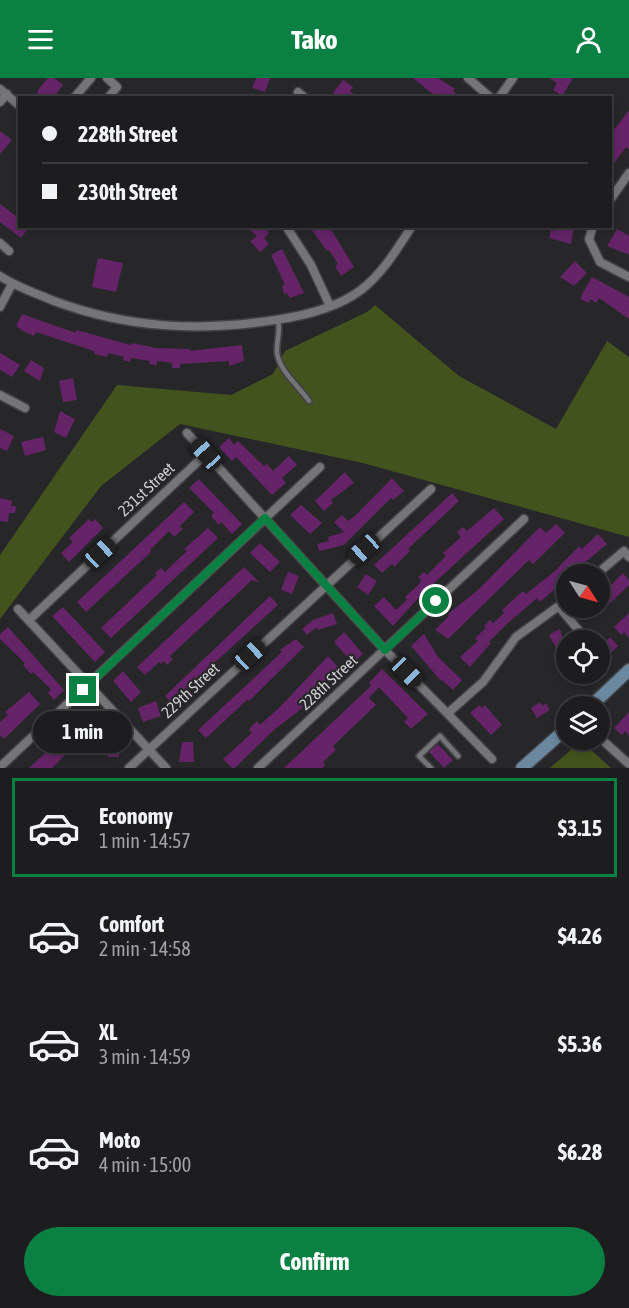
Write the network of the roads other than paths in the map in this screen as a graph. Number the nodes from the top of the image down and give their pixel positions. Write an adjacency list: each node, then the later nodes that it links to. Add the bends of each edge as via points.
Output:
1 (91, 78): 6 (street)
2 (107, 78): 7 (street, via 117,87)
3 (468, 78): 8 (street)
4 (513, 78): 9 (street)
5 (3, 91): 10 (street); 11 (street)
6 (76, 96)
7 (110, 96)
8 (489, 96)
9 (500, 96)
10 (0, 102)
11 (18, 103)
12 (629, 173): 13 (street)
13 (612, 197)
14 (287, 228): 22 (street, via 311,265)
15 (411, 228): 22 (street, via 374,278)
16 (592, 228): 20 (street, via 589,239 600,262)
17 (0, 243): 18 (street)
18 (9, 251)
19 (0, 276): 21 (street)
20 (629, 277)
21 (12, 284): 23 (street); 24 (street, via 88,314 121,321 183,328 236,327)
22 (330, 306): 24 (street)
23 (0, 307)
24 (278, 320): 26 (lane, via 281,331 277,351 283,367)
25 (0, 394): 27 (street)
26 (309, 401)
27 (25, 408)
28 (187, 433): 29 (street)
29 (206, 454): 32 (street); 40 (street, 231st Street)
30 (320, 467): 32 (street)
31 (431, 489): 36 (street, 229th Street)
32 (265, 518): 36 (street); 44 (street)
33 (524, 519): 42 (street, 228th Street)
34 (626, 554): 35 (street)
35 (610, 565)
36 (326, 584): 42 (street); 49 (street, 229th Street)
37 (18, 609): 40 (street)
38 (556, 609): 46 (street, via 516,637 483,682)
39 (568, 618): 41 (street)
40 (29, 620): 44 (street)
41 (579, 630)
42 (385, 650): 46 (street); 56 (street, 228th Street)
43 (629, 670): 45 (main road)
44 (88, 685): 49 (street); 53 (street)
45 (602, 696)
46 (448, 713): 51 (street)
47 (556, 738): 58 (main road)
48 (610, 747): 52 (street)
49 (149, 749): 54 (street, 229th Street); 55 (street)
50 (458, 756): 57 (lane, via 440,736 419,756)
51 (492, 759)
52 (629, 764)
53 (0, 767)
54 (129, 768)
55 (166, 768)
56 (258, 768)
57 (431, 768)
58 (522, 768)

